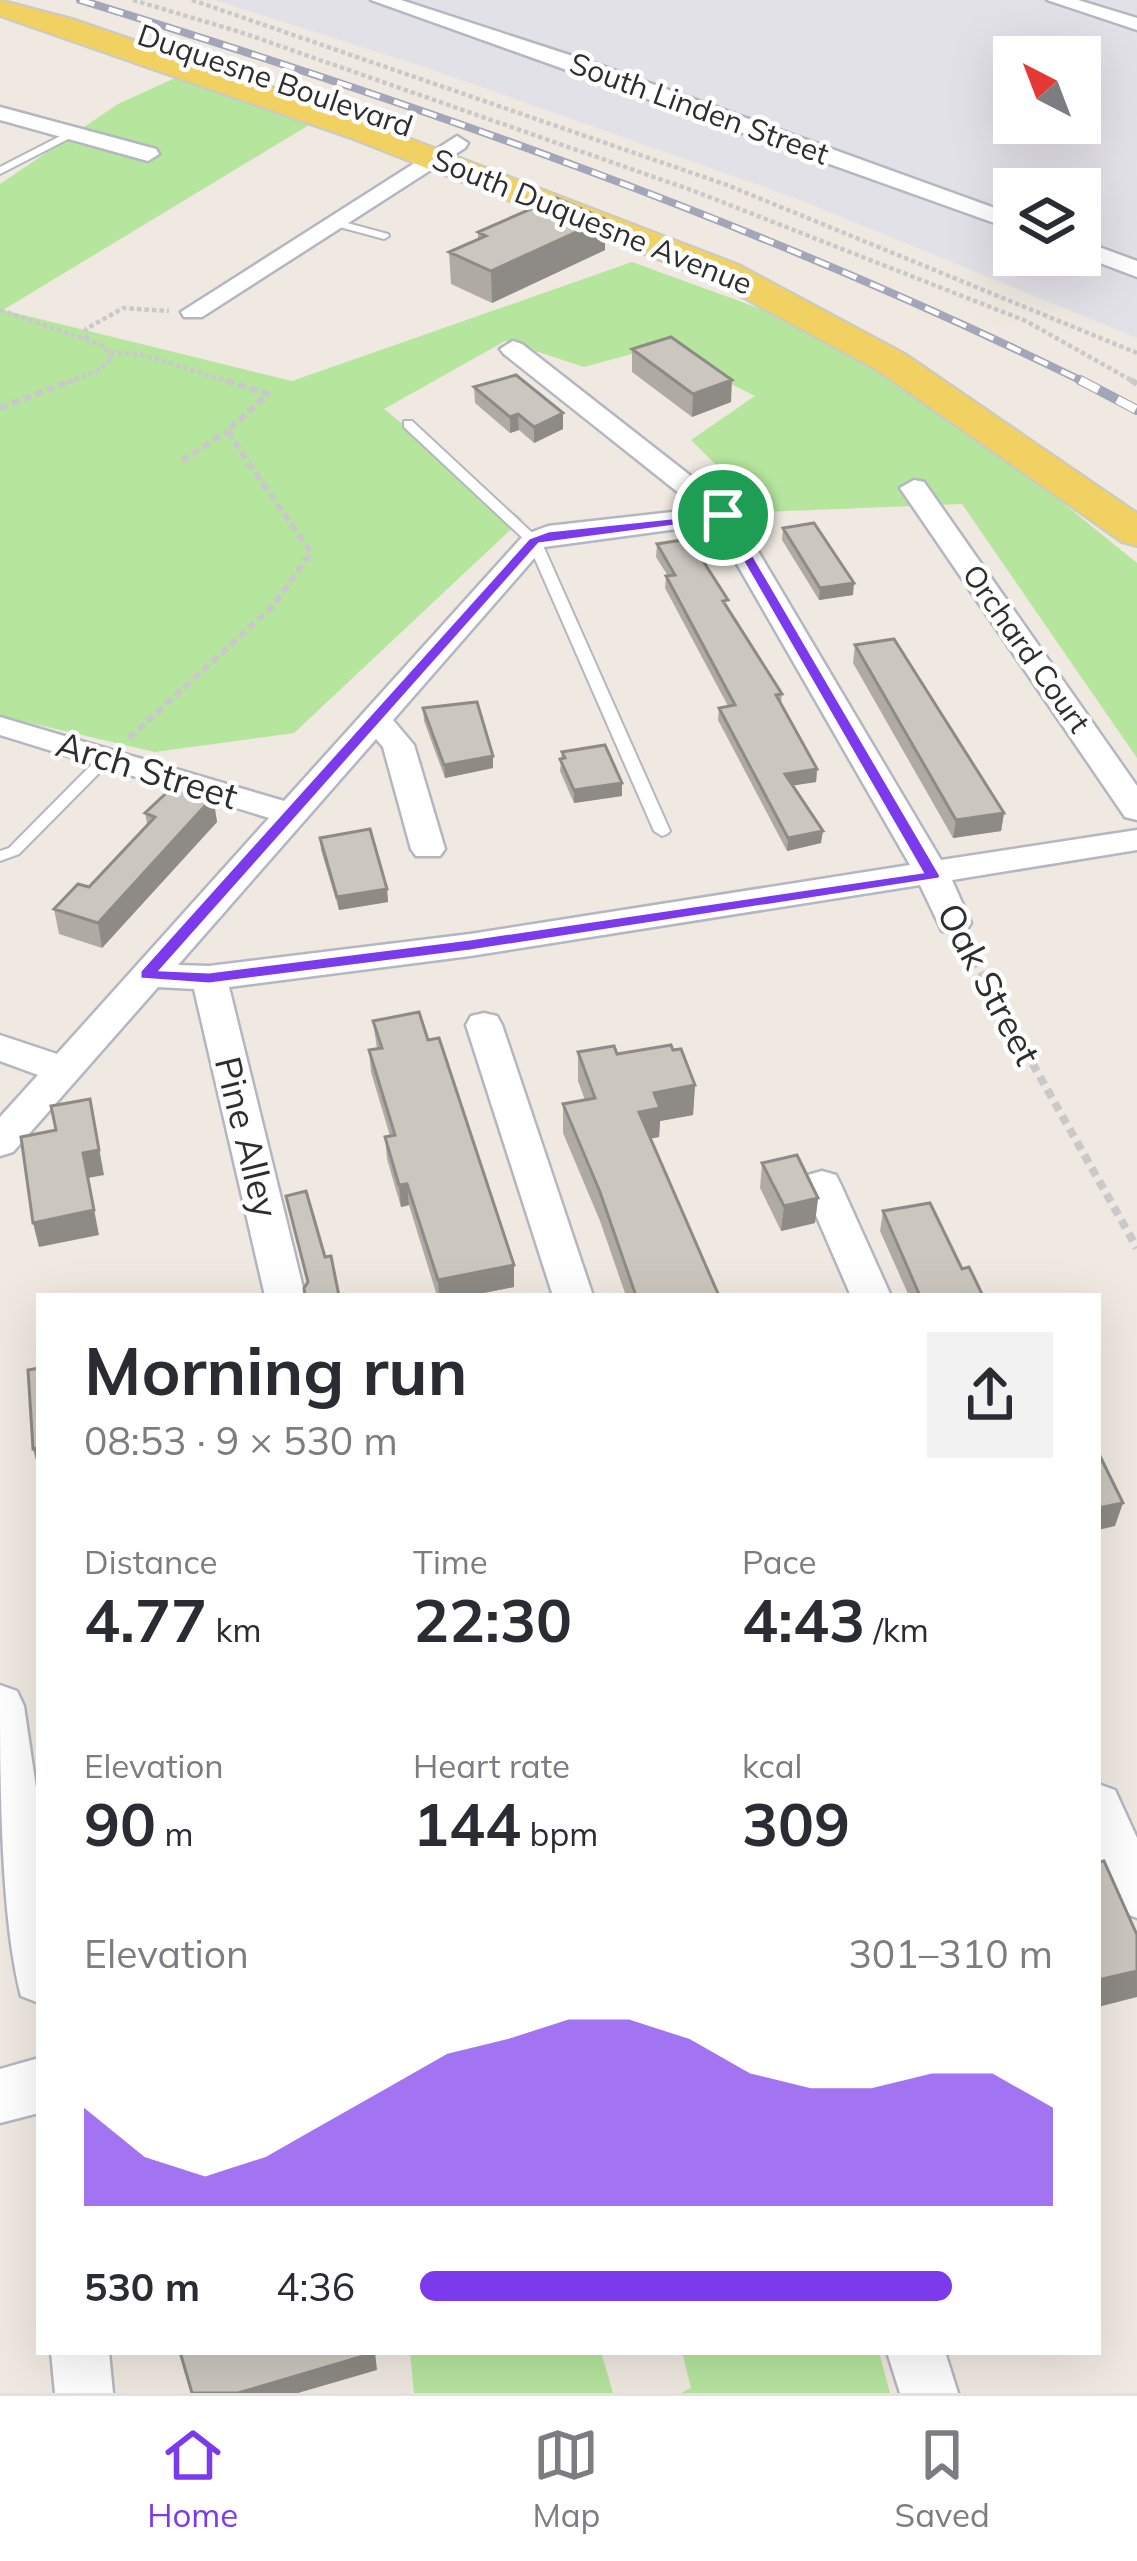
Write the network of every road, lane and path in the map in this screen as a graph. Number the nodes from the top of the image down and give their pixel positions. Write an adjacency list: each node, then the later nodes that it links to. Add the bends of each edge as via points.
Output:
1 (25, 0): 10 (main road, Duquesne Boulevard, via 235,65)
2 (133, 0): 24 (path, via 716,200 1026,321)
3 (192, 0): 23 (path, via 727,185)
4 (381, 0): 13 (street, South Linden Street)
5 (1057, 0): 7 (street)
6 (0, 7): 10 (main road, South Duquesne Avenue)
7 (1137, 24)
8 (0, 113): 9 (street)
9 (72, 133): 11 (street); 12 (lane)
10 (445, 150): 14 (street); 25 (main road, Duquesne Boulevard, via 720,248); 34 (main road, South Duquesne Avenue, via 805,312 920,380)
11 (148, 154)
12 (0, 171)
13 (993, 215)
14 (336, 223): 15 (lane); 19 (street)
15 (384, 236)
16 (1101, 255): 17 (street)
17 (1137, 270)
18 (1, 310): 20 (path)
19 (193, 312): 20 (path, via 123,308 86,329)
20 (86, 340): 22 (path)
21 (513, 349): 33 (street, Oak Street)
22 (110, 352): 26 (path, via 107,365); 28 (path, via 268,394)
23 (1137, 353)
24 (1137, 384)
25 (980, 388): 30 (main road); 32 (main road)
26 (0, 408)
27 (408, 424): 35 (lane)
28 (226, 431): 29 (path); 38 (path, via 311,553 272,607)
29 (182, 461)
30 (1137, 483)
31 (914, 488): 39 (street, Orchard Court)
32 (1137, 495)
33 (723, 515): 35 (street); 45 (street, Oak Street)
34 (1137, 533)
35 (534, 541): 36 (street); 41 (lane)
36 (376, 719): 40 (street); 43 (street, via 398,745)
37 (3, 726): 38 (street, Arch Street)
38 (106, 758): 40 (street, Arch Street); 44 (lane)
39 (1137, 810)
40 (291, 814): 47 (street)
41 (662, 831)
42 (1137, 840): 45 (street)
43 (428, 849)
44 (0, 856)
45 (933, 876): 46 (street, Oak Street); 48 (street)
46 (953, 923): 54 (path, Oak Street)
47 (146, 975): 48 (street); 51 (street)
48 (209, 978): 55 (street, Pine Alley)
49 (484, 1025): 56 (street)
50 (0, 1048): 51 (street)
51 (61, 1069): 52 (street)
52 (0, 1142)
53 (822, 1185): 57 (street)
54 (1137, 1248)
55 (284, 1293)
56 (572, 1293)
57 (871, 1293)
58 (0, 1706): 61 (street)
59 (1101, 1813): 60 (street)
60 (1137, 1894)
61 (36, 1957)
62 (36, 2087): 63 (street)
63 (0, 2096)
64 (80, 2355): 66 (street)
65 (917, 2355): 67 (street)
66 (84, 2393)
67 (929, 2393)

